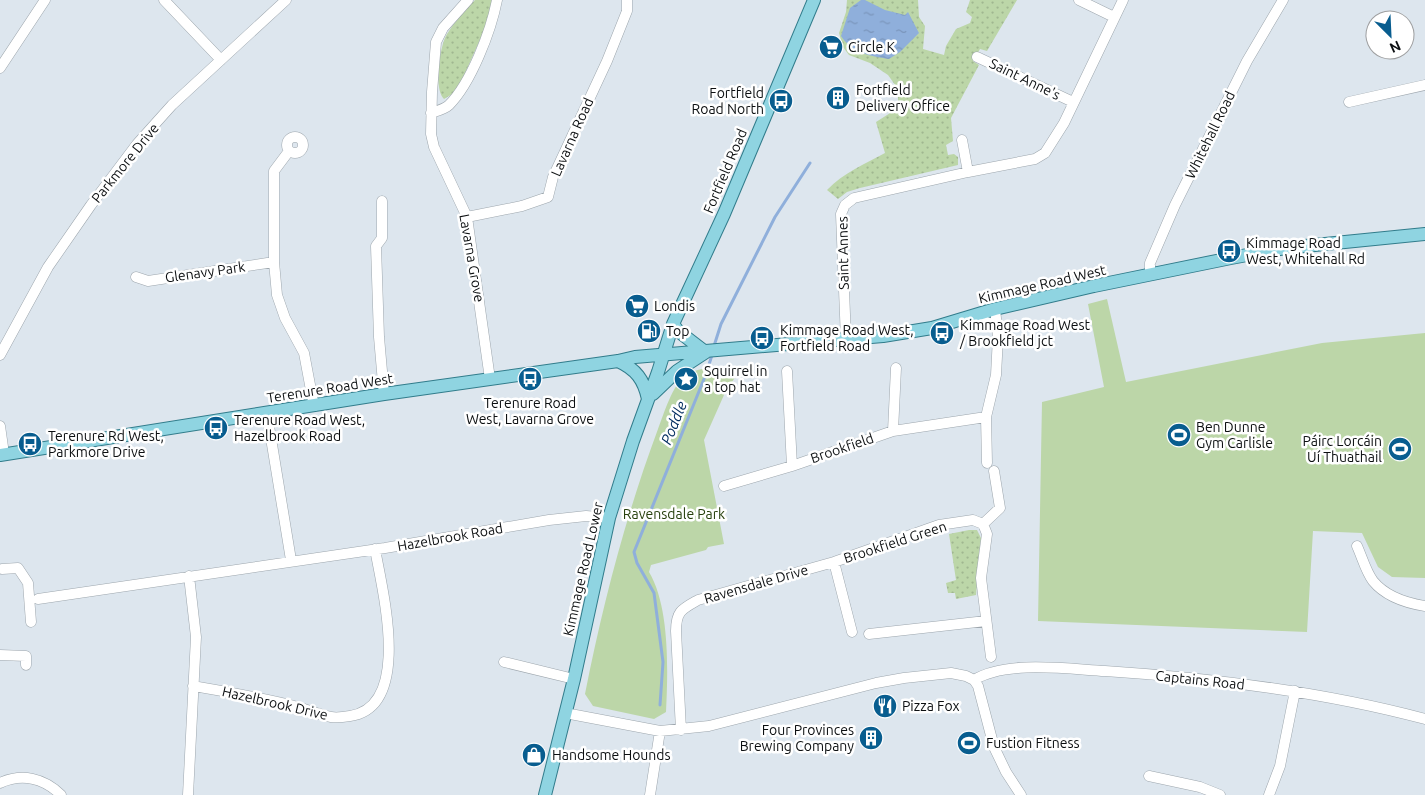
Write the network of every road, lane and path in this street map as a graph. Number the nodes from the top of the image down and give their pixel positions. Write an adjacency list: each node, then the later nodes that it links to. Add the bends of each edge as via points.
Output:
1 (45, 0): 14 (street)
2 (164, 0): 13 (street)
3 (286, 0): 13 (street, Parkmore Drive)
4 (468, 0): 18 (street, Lavarna Grove, via 443,28 436,42)
5 (497, 0): 18 (street, via 488,35 466,81 448,107)
6 (627, 0): 23 (street, Lavarna Road, via 627,11 607,61 553,177 548,197 506,210)
7 (814, 0): 30 (main road, Fortfield Road, via 724,214)
8 (1079, 0): 11 (street)
9 (1123, 0): 11 (street, Saint Annes)
10 (1283, 0): 26 (street, Whitehall Road, via 1243,69 1175,205 1150,263)
11 (1114, 17): 16 (street, Saint Annes)
12 (977, 57): 16 (street, Saint Anne's)
13 (221, 60): 35 (street, Parkmore Drive, via 172,105 91,204 48,267)
14 (0, 68)
15 (1425, 85): 17 (street)
16 (1073, 102): 21 (street, Saint Annes, via 1045,154)
17 (1349, 102)
18 (431, 113): 23 (street, Lavarna Grove, via 434,147)
19 (962, 140): 21 (street)
20 (289, 151): 25 (street, via 274,171)
21 (968, 172): 32 (street, Saint Annes, via 854,198 845,205 841,214)
22 (382, 201): 40 (street, via 382,238 376,246)
23 (467, 217): 39 (street, Lavarna Grove)
24 (1425, 234): 26 (main road, Kimmage Road West, via 1284,248)
25 (274, 262): 27 (street, Glenavy Park, via 148,281); 42 (street, via 277,295 304,354)
26 (1150, 275): 28 (main road, Kimmage Road West)
27 (136, 277)
28 (995, 309): 29 (main road, Kimmage Road West); 31 (street)
29 (971, 316): 31 (street); 32 (main road, Kimmage Road West, via 932,328)
30 (673, 324): 33 (main road); 34 (main road, Fortfield Road)
31 (997, 326): 44 (street, via 996,375)
32 (846, 340): 33 (main road, Kimmage Road West)
33 (706, 351): 34 (main road, Kimmage Road West); 41 (main road, via 677,371)
34 (665, 354): 36 (main road, Terenure Road West); 41 (main road, Kimmage Road Lower)
35 (0, 355)
36 (618, 361): 39 (main road, Terenure Road West); 41 (main road, via 628,365 640,377)
37 (896, 368): 46 (street, Brookfield)
38 (787, 371): 48 (street, Brookfield)
39 (490, 379): 40 (main road, Terenure Road West)
40 (384, 394): 42 (main road, Terenure Road West)
41 (649, 399): 50 (main road, Kimmage Road Lower, via 632,441)
42 (314, 406): 43 (main road, Terenure Road West)
43 (267, 414): 47 (main road, Terenure Road West); 54 (street)
44 (986, 417): 46 (street, Brookfield); 51 (street, via 990,467 1000,508)
45 (0, 426): 47 (street)
46 (893, 431): 48 (street, Brookfield)
47 (2, 455)
48 (792, 466): 49 (street, Brookfield)
49 (724, 486)
50 (609, 518): 53 (street, Hazelbrook Road, via 586,516 549,520); 68 (main road, Kimmage Road Lower)
51 (983, 524): 55 (street, Brookfield Green, via 973,520 939,525); 60 (street, via 987,534 981,578)
52 (1357, 546): 59 (street, via 1372,580 1385,593)
53 (375, 549): 54 (street, Hazelbrook Road); 70 (street, Hazelbrook Drive, via 388,632 388,663 377,701 366,710 356,715 331,717 297,706)
54 (292, 560): 57 (street, Hazelbrook Road)
55 (834, 562): 62 (street, Brookfield Green); 74 (street, Ravensdale Drive, via 698,600 681,610 676,620 676,631)
56 (2, 569): 61 (street, via 18,568 28,582)
57 (189, 576): 58 (street, Hazelbrook Road); 70 (street, via 196,637)
58 (38, 599)
59 (1425, 606)
60 (986, 621): 63 (street); 65 (street)
61 (31, 622)
62 (852, 632)
63 (869, 634)
64 (0, 655): 67 (street, via 26,656)
65 (990, 657)
66 (504, 662): 68 (street)
67 (26, 665)
68 (574, 678): 72 (main road, Kimmage Road Lower)
69 (974, 680): 71 (street, Captains Road, via 999,670 1038,668 1145,674); 74 (street, via 951,672 904,678); 82 (street, via 994,747)
70 (193, 686): 79 (street)
71 (1295, 691): 73 (street, Captains Road); 84 (street, via 1280,766)
72 (565, 713): 75 (street); 80 (main road, Kimmage Road Lower)
73 (1425, 719)
74 (681, 730): 75 (street)
75 (660, 731): 81 (street)
76 (1150, 776): 83 (street)
77 (0, 783): 78 (street, via 20,777 33,778 55,788)
78 (61, 795)
79 (188, 795)
80 (545, 795)
81 (650, 795)
82 (1021, 795)
83 (1220, 795)
84 (1269, 795)

